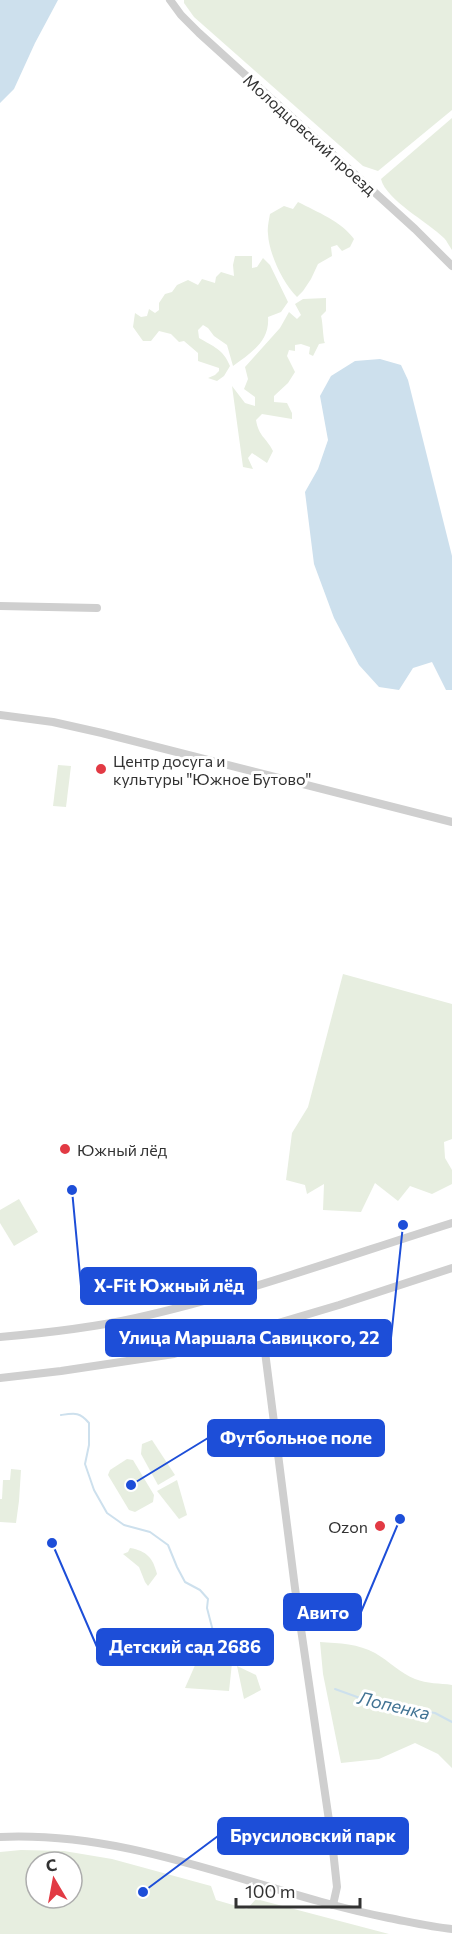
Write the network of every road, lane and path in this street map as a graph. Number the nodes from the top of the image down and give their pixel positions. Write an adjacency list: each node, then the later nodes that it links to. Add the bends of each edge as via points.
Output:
1 (170, 0): 2 (street, Молодцовский проезд, via 199,33)
2 (452, 266)
3 (0, 606): 4 (street)
4 (97, 608)
5 (0, 715): 6 (street, via 102,733)
6 (452, 822)
7 (452, 1223): 10 (street, via 228,1294 136,1318)
8 (452, 1268): 9 (street)
9 (262, 1328): 11 (street, via 174,1353); 13 (street, via 332,1841 337,1887)
10 (0, 1337)
11 (0, 1378)
12 (0, 1837): 13 (street, via 51,1837 122,1846)
13 (333, 1905): 14 (street)
14 (452, 1929)

